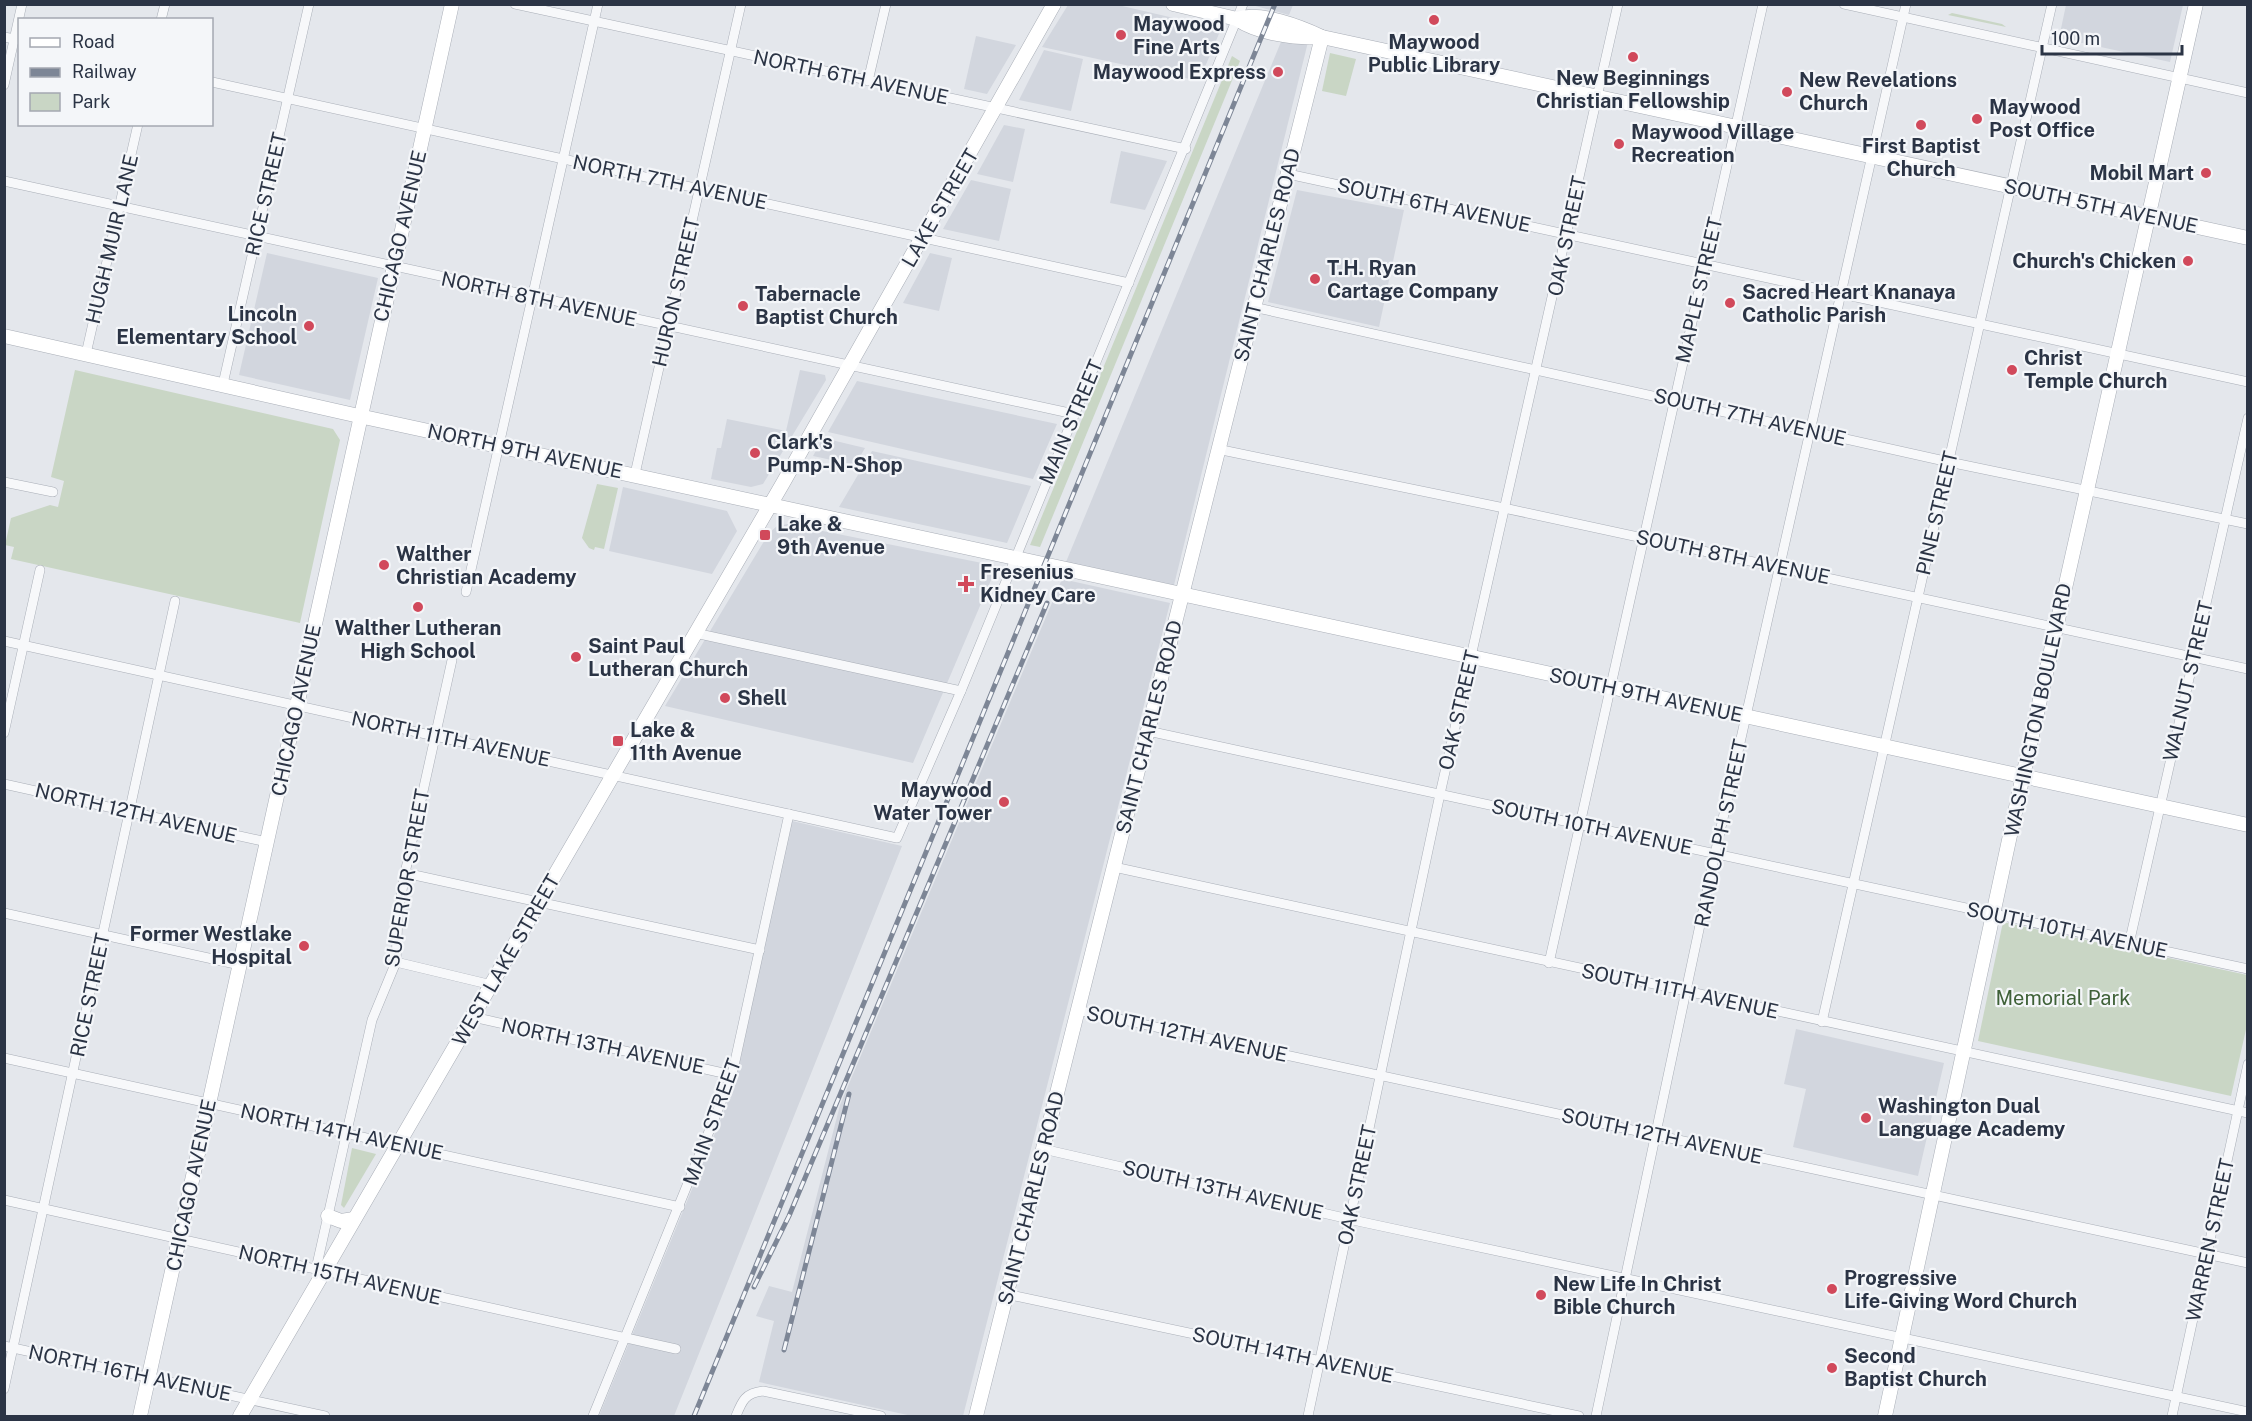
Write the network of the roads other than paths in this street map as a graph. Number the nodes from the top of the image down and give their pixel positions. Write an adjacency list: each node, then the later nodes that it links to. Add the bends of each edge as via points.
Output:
1 (309, 4): 30 (street, RICE STREET)
2 (452, 4): 34 (street, CHICAGO AVENUE)
3 (516, 4): 19 (street, NORTH 6TH AVENUE)
4 (598, 4): 19 (street)
5 (741, 4): 23 (street, HURON STREET)
6 (886, 4): 25 (street)
7 (1054, 4): 31 (street, LAKE STREET)
8 (1173, 4): 17 (street, SOUTH 5TH AVENUE)
9 (1243, 4): 17 (street, MAIN STREET)
10 (1618, 4): 29 (street, OAK STREET)
11 (1763, 4): 33 (street, MAPLE STREET)
12 (1844, 4): 16 (street)
13 (1906, 4): 16 (street, RANDOLPH STREET)
14 (2052, 4): 22 (street, PINE STREET)
15 (2196, 4): 24 (street, WASHINGTON BOULEVARD)
16 (1904, 17): 22 (street); 36 (street, RANDOLPH STREET)
17 (1237, 19): 20 (street, SOUTH 5TH AVENUE, via 1249,15 1266,24 1304,28); 35 (street, MAIN STREET)
18 (18, 20): 21 (street)
19 (594, 21): 23 (street, NORTH 6TH AVENUE); 37 (street)
20 (1322, 37): 29 (street, SOUTH 5TH AVENUE); 38 (street, SAINT CHARLES ROAD)
21 (13, 39): 27 (street)
22 (2042, 48): 24 (street); 40 (street, PINE STREET)
23 (731, 51): 25 (street, NORTH 6TH AVENUE); 41 (street, HURON STREET)
24 (2180, 78): 28 (street); 43 (street, WASHINGTON BOULEVARD)
25 (868, 81): 31 (street, NORTH 6TH AVENUE)
26 (213, 82): 30 (street, NORTH 7TH AVENUE)
27 (4, 85)
28 (2247, 93)
29 (1598, 97): 33 (street, SOUTH 5TH AVENUE); 44 (street, OAK STREET)
30 (288, 99): 34 (street, NORTH 7TH AVENUE); 45 (street, RICE STREET)
31 (996, 109): 35 (street, NORTH 6TH AVENUE); 46 (street, LAKE STREET)
32 (138, 126): 42 (street, HUGH MUIR LANE)
33 (1736, 127): 36 (street, SOUTH 5TH AVENUE); 48 (street, MAPLE STREET)
34 (424, 129): 37 (street, NORTH 7TH AVENUE); 49 (street, CHICAGO AVENUE)
35 (1186, 149): 50 (street, MAIN STREET)
36 (1872, 156): 40 (street, SOUTH 5TH AVENUE); 51 (street, RANDOLPH STREET)
37 (563, 159): 41 (street, NORTH 7TH AVENUE); 52 (street)
38 (1288, 174): 44 (street, SOUTH 6TH AVENUE); 53 (street, SAINT CHARLES ROAD)
39 (4, 181): 42 (street, NORTH 8TH AVENUE)
40 (2011, 186): 43 (street, SOUTH 5TH AVENUE); 54 (street, PINE STREET)
41 (700, 189): 46 (street, NORTH 7TH AVENUE); 55 (street, HURON STREET)
42 (119, 206): 45 (street, NORTH 8TH AVENUE); 58 (street, HUGH MUIR LANE)
43 (2148, 216): 47 (street, SOUTH 5TH AVENUE); 57 (street, WASHINGTON BOULEVARD)
44 (1567, 234): 48 (street, SOUTH 6TH AVENUE); 60 (street, OAK STREET)
45 (257, 236): 49 (street, NORTH 8TH AVENUE); 62 (street, RICE STREET)
46 (923, 237): 50 (street, NORTH 7TH AVENUE); 59 (street, LAKE STREET)
47 (2247, 238)
48 (1705, 264): 51 (street, SOUTH 6TH AVENUE); 63 (street, MAPLE STREET)
49 (393, 267): 52 (street, NORTH 8TH AVENUE); 65 (street, CHICAGO AVENUE)
50 (1129, 283): 64 (street, MAIN STREET)
51 (1841, 294): 54 (street, SOUTH 6TH AVENUE); 67 (street, RANDOLPH STREET)
52 (532, 297): 55 (street, NORTH 8TH AVENUE); 68 (street)
53 (1253, 307): 60 (street, SOUTH 7TH AVENUE); 69 (street, SAINT CHARLES ROAD)
54 (1980, 324): 57 (street, SOUTH 6TH AVENUE); 70 (street, PINE STREET)
55 (669, 327): 59 (street, NORTH 8TH AVENUE); 71 (street, HURON STREET)
56 (4, 336): 58 (street, NORTH 9TH AVENUE)
57 (2117, 353): 61 (street, SOUTH 6TH AVENUE); 73 (street, WASHINGTON BOULEVARD)
58 (86, 354): 62 (street, NORTH 9TH AVENUE)
59 (850, 366): 64 (street, NORTH 8TH AVENUE); 75 (street, LAKE STREET)
60 (1538, 369): 63 (street, SOUTH 7TH AVENUE); 76 (street, OAK STREET)
61 (2247, 382)
62 (223, 384): 65 (street, NORTH 9TH AVENUE)
63 (1674, 400): 67 (street, SOUTH 7TH AVENUE); 79 (street, MAPLE STREET)
64 (1074, 414): 80 (street, MAIN STREET)
65 (359, 416): 68 (street, NORTH 9TH AVENUE); 99 (street, CHICAGO AVENUE)
66 (2247, 418): 77 (street, WALNUT STREET)
67 (1810, 430): 70 (street, SOUTH 7TH AVENUE); 82 (street, RANDOLPH STREET)
68 (499, 444): 71 (street, NORTH 9TH AVENUE); 84 (street)
69 (1217, 449): 76 (street, SOUTH 8TH AVENUE); 85 (street, SAINT CHARLES ROAD)
70 (1948, 462): 73 (street, SOUTH 7TH AVENUE); 86 (street, PINE STREET)
71 (635, 474): 75 (street, NORTH 9TH AVENUE)
72 (4, 482): 74 (street)
73 (2087, 490): 77 (street, SOUTH 7TH AVENUE); 88 (street, WASHINGTON BOULEVARD)
74 (53, 492)
75 (770, 504): 80 (street, NORTH 9TH AVENUE); 89 (street, WEST LAKE STREET)
76 (1504, 508): 79 (street, SOUTH 8TH AVENUE); 93 (street, OAK STREET)
77 (2225, 519): 78 (street, SOUTH 7TH AVENUE); 92 (street, WALNUT STREET)
78 (2247, 524)
79 (1643, 538): 82 (street, SOUTH 8TH AVENUE); 97 (street, MAPLE STREET)
80 (1014, 557): 81 (street, NORTH 9TH AVENUE); 98 (street, MAIN STREET)
81 (1045, 564): 85 (street, SOUTH 9TH AVENUE)
82 (1780, 567): 86 (street, SOUTH 8TH AVENUE); 100 (street, RANDOLPH STREET)
83 (40, 570): 91 (street)
84 (466, 592)
85 (1182, 594): 93 (street, SOUTH 9TH AVENUE); 101 (street, SAINT CHARLES ROAD)
86 (1918, 597): 88 (street, SOUTH 8TH AVENUE); 104 (street, PINE STREET)
87 (175, 601): 96 (street, RICE STREET)
88 (2056, 627): 92 (street, SOUTH 8TH AVENUE); 106 (street, WASHINGTON BOULEVARD)
89 (695, 633): 98 (street); 105 (street, WEST LAKE STREET)
90 (4, 641): 91 (street, NORTH 11TH AVENUE)
91 (24, 645): 96 (street, NORTH 11TH AVENUE); 102 (street)
92 (2194, 657): 95 (street, SOUTH 8TH AVENUE); 109 (street, WALNUT STREET)
93 (1471, 658): 97 (street, SOUTH 9TH AVENUE); 108 (street, OAK STREET)
94 (452, 660): 103 (street, SUPERIOR STREET)
95 (2247, 669)
96 (159, 675): 99 (street, NORTH 11TH AVENUE); 110 (street, RICE STREET)
97 (1610, 687): 100 (street, SOUTH 9TH AVENUE); 112 (street, MAPLE STREET)
98 (961, 692): 114 (street, MAIN STREET)
99 (297, 705): 103 (street, NORTH 11TH AVENUE); 115 (street, CHICAGO AVENUE)
100 (1746, 716): 104 (street, SOUTH 9TH AVENUE); 116 (street, RANDOLPH STREET)
101 (1148, 731): 108 (street, SOUTH 10TH AVENUE); 117 (street, SAINT CHARLES ROAD)
102 (4, 734)
103 (434, 736): 105 (street, NORTH 11TH AVENUE); 118 (street, SUPERIOR STREET)
104 (1884, 746): 106 (street, SOUTH 9TH AVENUE); 119 (street, PINE STREET)
105 (614, 776): 111 (street, NORTH 11TH AVENUE); 120 (street, WEST LAKE STREET)
106 (2023, 776): 109 (street, SOUTH 9TH AVENUE); 122 (street, WASHINGTON BOULEVARD)
107 (4, 784): 110 (street, NORTH 12TH AVENUE)
108 (1440, 794): 112 (street, SOUTH 10TH AVENUE); 123 (street, OAK STREET)
109 (2160, 806): 113 (street, SOUTH 9TH AVENUE); 125 (street, WALNUT STREET)
110 (129, 812): 115 (street, NORTH 12TH AVENUE); 124 (street, RICE STREET)
111 (789, 814): 114 (street, NORTH 11TH AVENUE); 126 (street, MAIN STREET)
112 (1580, 824): 116 (street, SOUTH 10TH AVENUE); 128 (street, MAPLE STREET)
113 (2247, 825)
114 (897, 838)
115 (267, 842): 129 (street, CHICAGO AVENUE)
116 (1715, 854): 119 (street, SOUTH 10TH AVENUE); 132 (street, RANDOLPH STREET)
117 (1114, 867): 123 (street, SOUTH 11TH AVENUE); 133 (street, SAINT CHARLES ROAD)
118 (405, 873): 120 (street); 127 (street, SUPERIOR STREET)
119 (1853, 884): 122 (street, SOUTH 10TH AVENUE); 135 (street, PINE STREET)
120 (540, 902): 126 (street); 131 (street, WEST LAKE STREET)
121 (4, 913): 124 (street)
122 (1993, 914): 125 (street, SOUTH 10TH AVENUE); 136 (street, WASHINGTON BOULEVARD)
123 (1411, 932): 128 (street, SOUTH 11TH AVENUE); 141 (street, OAK STREET)
124 (103, 935): 129 (street); 139 (street, RICE STREET)
125 (2129, 944): 130 (street, SOUTH 10TH AVENUE)
126 (760, 950): 140 (street, MAIN STREET)
127 (396, 962): 131 (street); 144 (street, SUPERIOR STREET, via 372,1020)
128 (1549, 963): 132 (street, SOUTH 11TH AVENUE)
129 (240, 965): 142 (street, CHICAGO AVENUE)
130 (2247, 969)
131 (492, 985): 134 (street, WEST LAKE STREET)
132 (1686, 993): 135 (street, SOUTH 11TH AVENUE); 145 (street, RANDOLPH STREET)
133 (1077, 1010): 141 (street, SOUTH 12TH AVENUE); 147 (street, SAINT CHARLES ROAD)
134 (473, 1017): 140 (street, NORTH 13TH AVENUE); 146 (street, WEST LAKE STREET)
135 (1822, 1022): 136 (street, SOUTH 11TH AVENUE)
136 (1964, 1052): 143 (street, SOUTH 11TH AVENUE); 148 (street, WASHINGTON BOULEVARD)
137 (4, 1058): 139 (street, NORTH 14TH AVENUE)
138 (2247, 1064): 143 (street, WARREN STREET)
139 (73, 1073): 142 (street, NORTH 14TH AVENUE); 151 (street, RICE STREET)
140 (732, 1074): 150 (street, MAIN STREET)
141 (1380, 1076): 145 (street, SOUTH 12TH AVENUE); 153 (street, OAK STREET)
142 (209, 1103): 144 (street, NORTH 14TH AVENUE); 155 (street, CHICAGO AVENUE)
143 (2242, 1112): 156 (street, WARREN STREET)
144 (346, 1133): 146 (street, NORTH 14TH AVENUE); 152 (street, SUPERIOR STREET)
145 (1656, 1134): 148 (street, SOUTH 12TH AVENUE); 159 (street, RANDOLPH STREET)
146 (398, 1144): 150 (street, NORTH 14TH AVENUE); 154 (street, WEST LAKE STREET)
147 (1043, 1149): 153 (street, SOUTH 13TH AVENUE); 160 (street, SAINT CHARLES ROAD)
148 (1933, 1194): 156 (street, SOUTH 12TH AVENUE); 161 (street, WASHINGTON BOULEVARD)
149 (4, 1200): 151 (street, NORTH 15TH AVENUE)
150 (680, 1207): 162 (street, MAIN STREET)
151 (44, 1209): 155 (street, NORTH 15TH AVENUE); 163 (street, RICE STREET)
152 (328, 1216): 154 (street); 158 (street, SUPERIOR STREET)
153 (1349, 1219): 159 (street, SOUTH 13TH AVENUE); 165 (street, OAK STREET)
154 (354, 1220): 158 (street, WEST LAKE STREET)
155 (179, 1239): 158 (street, NORTH 15TH AVENUE); 166 (street, CHICAGO AVENUE)
156 (2207, 1254): 157 (street, SOUTH 12TH AVENUE); 168 (street, WARREN STREET)
157 (2247, 1263)
158 (319, 1270): 162 (street, NORTH 15TH AVENUE); 169 (street, WEST LAKE STREET)
159 (1625, 1278): 161 (street, SOUTH 13TH AVENUE); 180 (street, RANDOLPH STREET)
160 (1006, 1294): 165 (street, SOUTH 14TH AVENUE); 177 (street, SAINT CHARLES ROAD)
161 (1902, 1337): 168 (street, SOUTH 13TH AVENUE); 181 (street, WASHINGTON BOULEVARD)
162 (626, 1338): 164 (street, NORTH 15TH AVENUE); 174 (street, MAIN STREET)
163 (9, 1347): 166 (street, NORTH 16TH AVENUE); 167 (street, RICE STREET)
164 (676, 1348)
165 (1320, 1361): 178 (street, OAK STREET); 179 (street, SOUTH 14TH AVENUE)
166 (148, 1378): 169 (street, NORTH 16TH AVENUE); 171 (street, CHICAGO AVENUE)
167 (4, 1389)
168 (2176, 1396): 170 (street, SOUTH 13TH AVENUE); 182 (street, WARREN STREET)
169 (250, 1400): 172 (street, WEST LAKE STREET); 173 (street, NORTH 16TH AVENUE)
170 (2247, 1412)
171 (140, 1416)
172 (240, 1416)
173 (325, 1416)
174 (594, 1416)
175 (736, 1416): 176 (street, via 743,1400 762,1391)
176 (880, 1416)
177 (976, 1416)
178 (1308, 1416)
179 (1580, 1416)
180 (1596, 1416)
181 (1885, 1416)
182 (2172, 1416)

